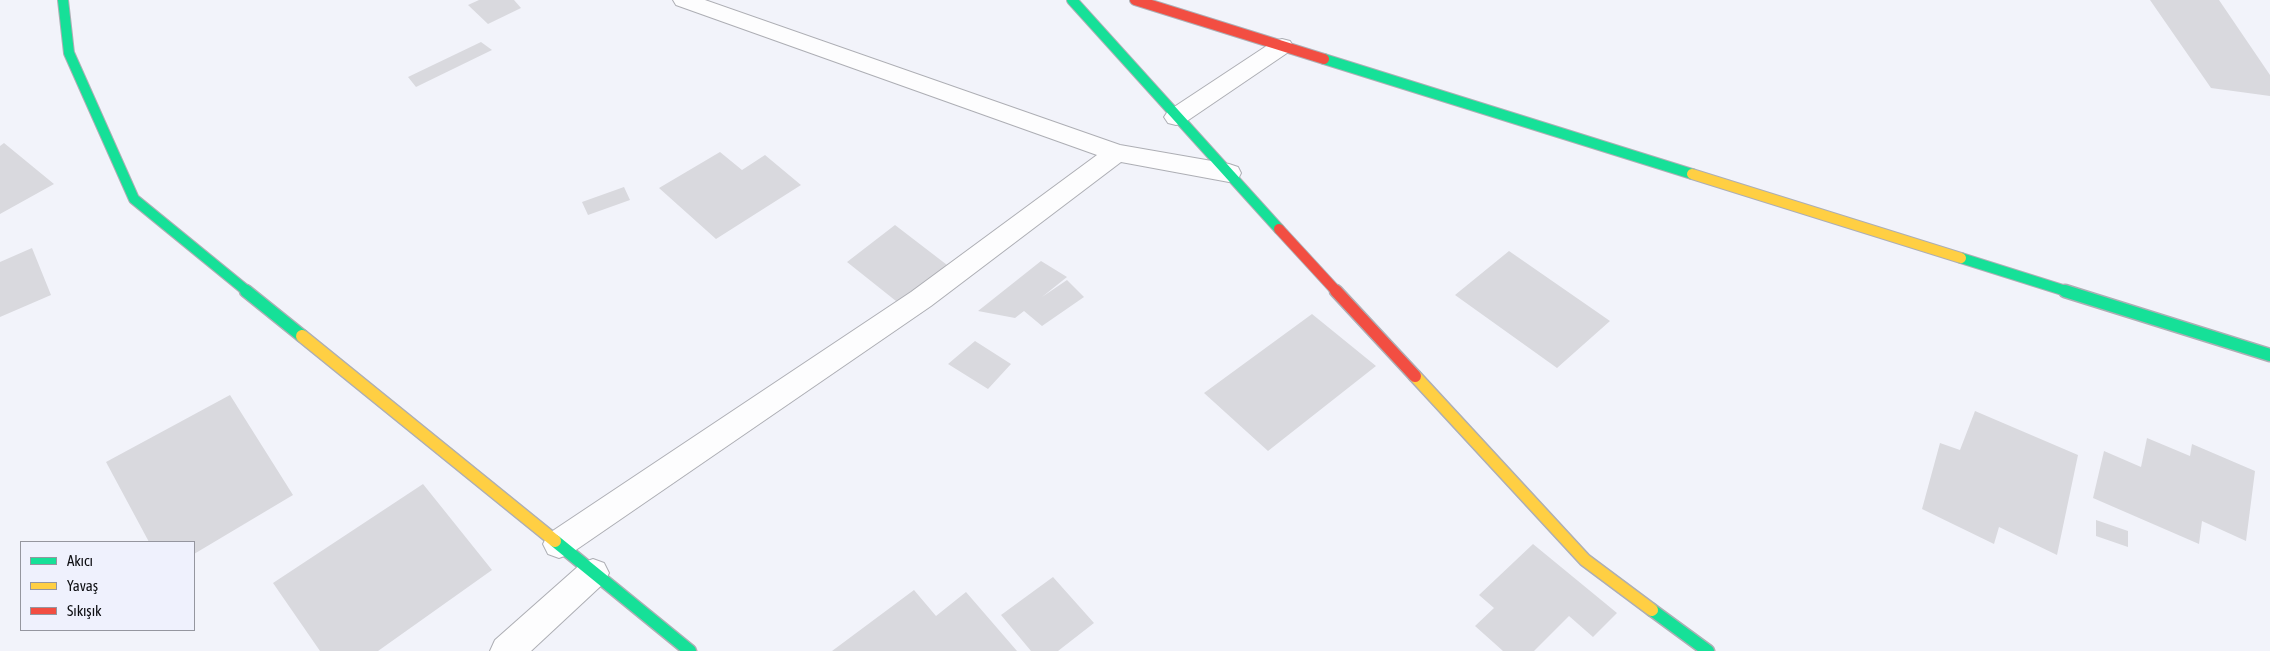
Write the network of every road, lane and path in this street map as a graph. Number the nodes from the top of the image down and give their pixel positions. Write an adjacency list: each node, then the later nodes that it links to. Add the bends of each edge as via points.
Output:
1 (63, 0): 10 (street, via 69,53 134,198)
2 (684, 0): 7 (street)
3 (1072, 0): 6 (street)
4 (1135, 0): 5 (street)
5 (1282, 46): 6 (street); 9 (street)
6 (1176, 117): 8 (street)
7 (1117, 152): 8 (street); 10 (street, via 921,299)
8 (1228, 173): 14 (street, via 1584,560)
9 (2270, 356)
10 (559, 544): 11 (street)
11 (593, 573): 12 (street); 13 (street)
12 (507, 651)
13 (690, 651)
14 (1708, 651)

